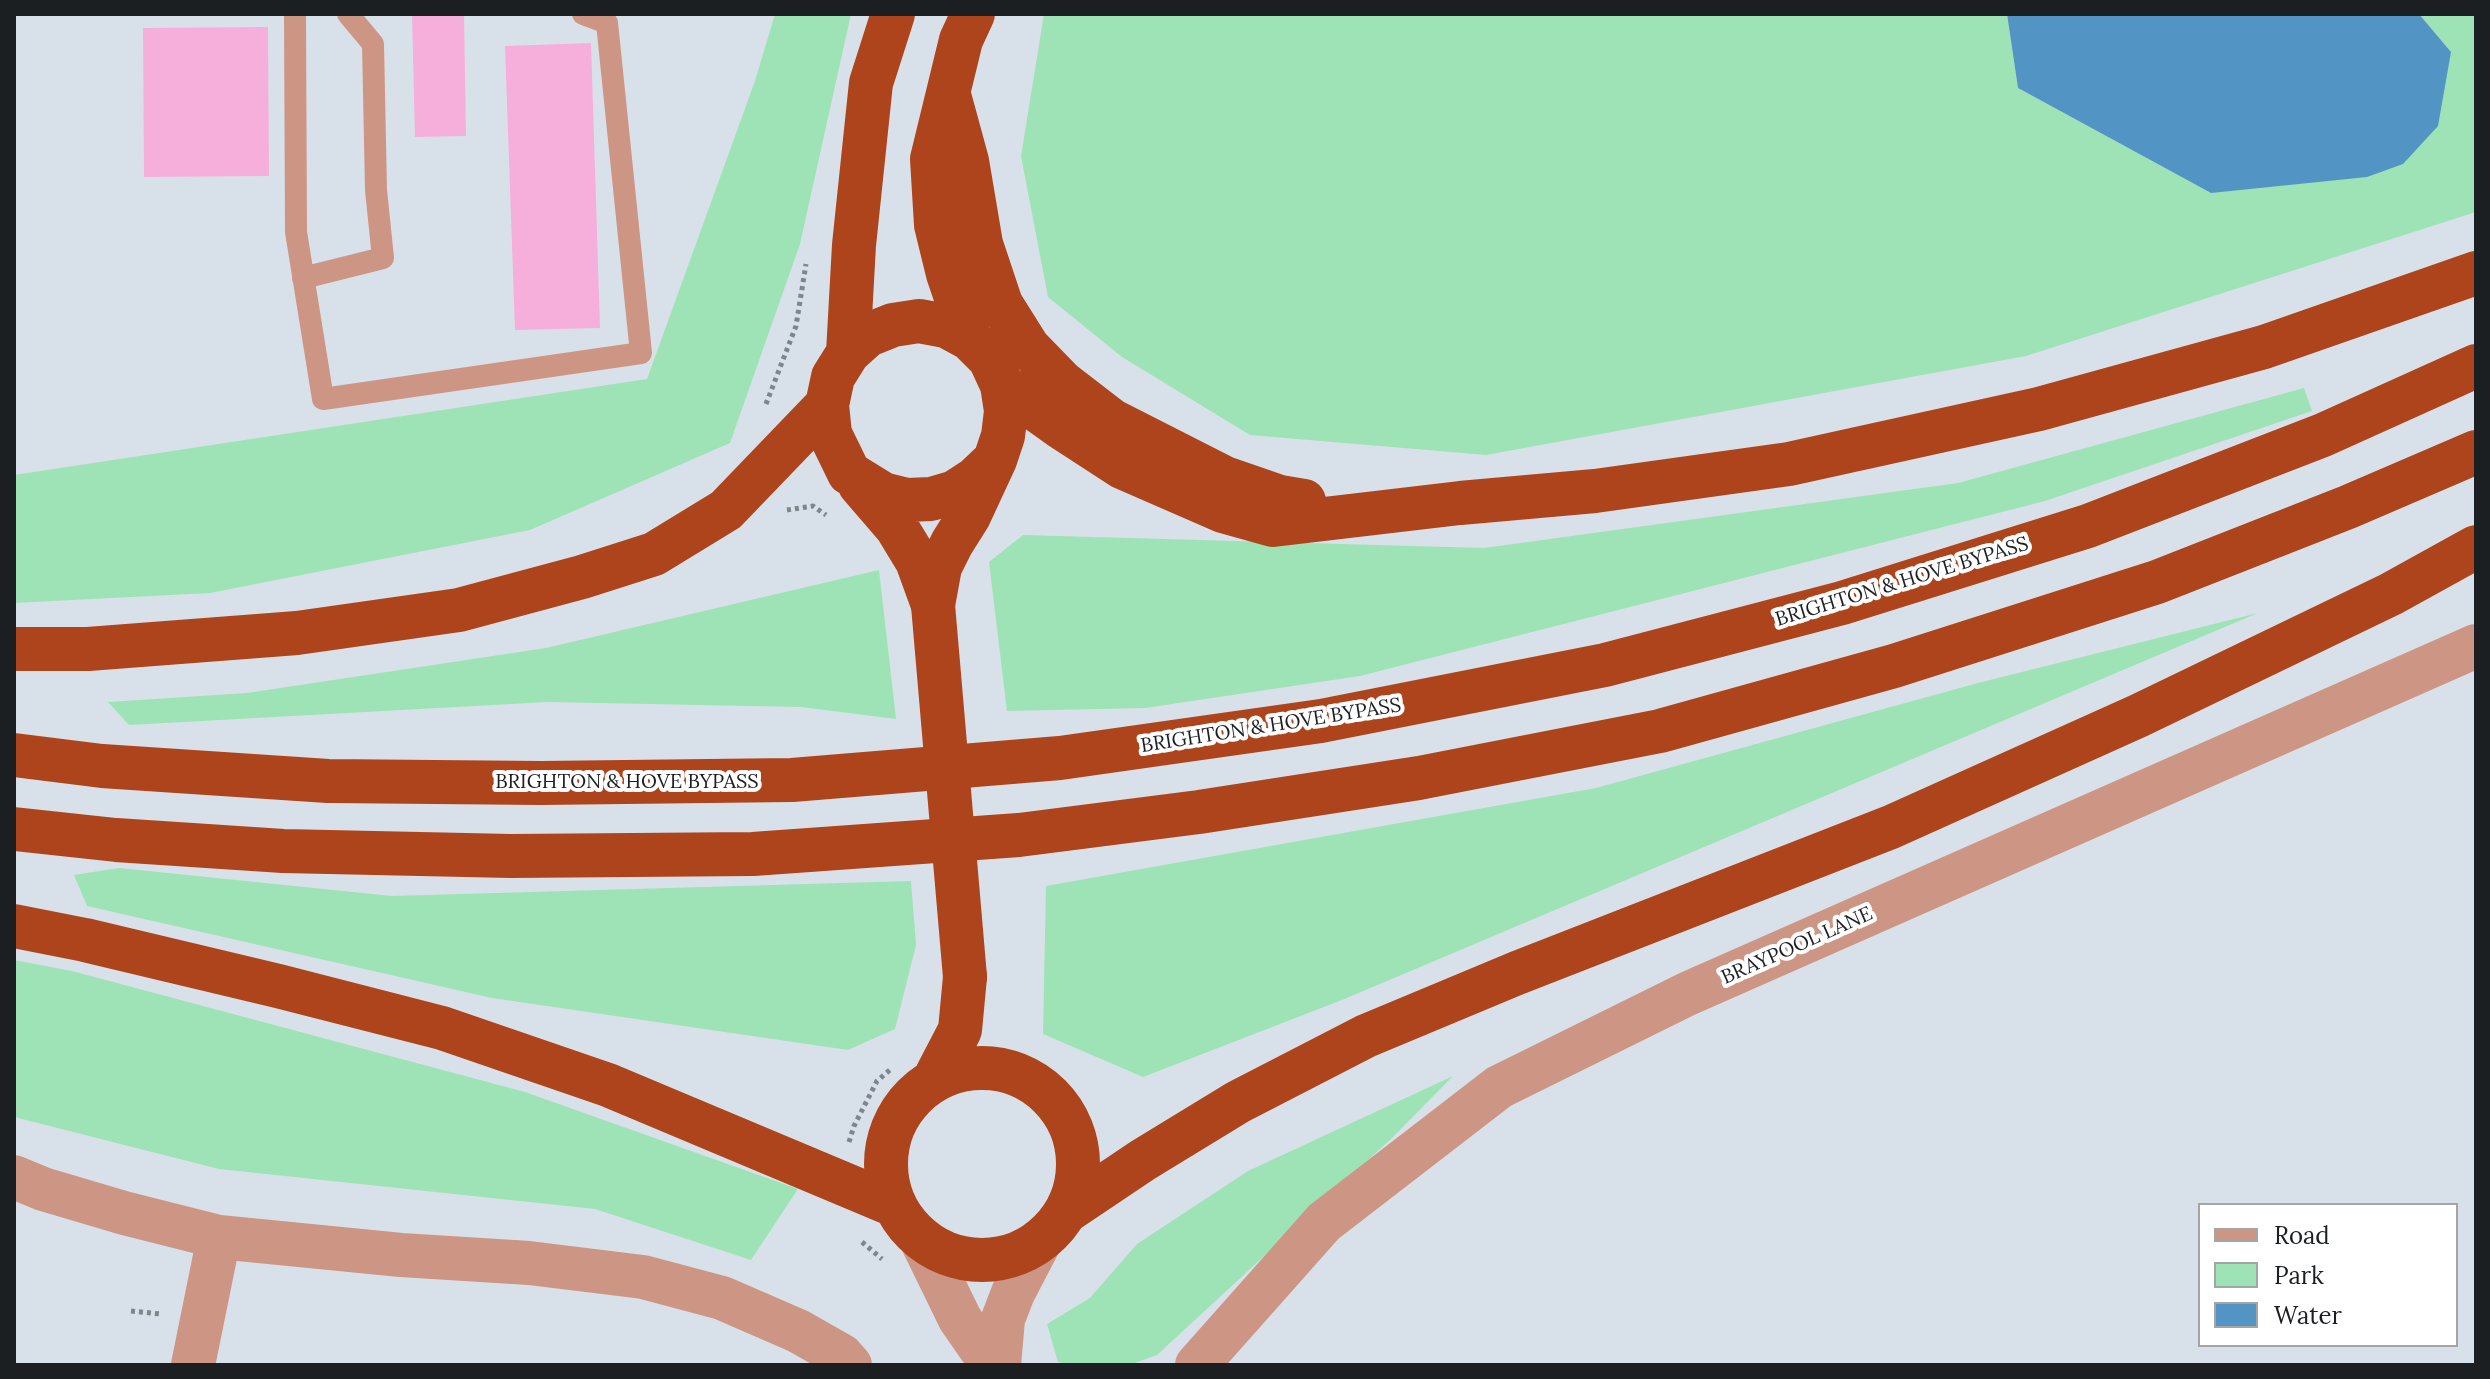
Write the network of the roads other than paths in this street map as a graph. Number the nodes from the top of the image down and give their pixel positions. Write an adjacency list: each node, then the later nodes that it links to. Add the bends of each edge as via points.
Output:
1 (295, 14): 8 (lane, via 296,232)
2 (348, 14): 8 (lane, via 373,44 383,258)
3 (583, 14): 8 (lane, via 607,23 641,353 323,399)
4 (893, 14): 10 (highway, via 871,83)
5 (973, 14): 6 (highway, via 961,40)
6 (949, 95): 9 (highway, via 932,159 936,225); 17 (highway, via 981,244 1001,304 1028,347 1063,383 1111,420 1225,478 1280,497)
7 (2476, 273): 17 (highway, via 2264,347 2039,409 1789,464 1595,491)
8 (303, 278)
9 (970, 339): 10 (highway, via 946,326 919,321 868,335); 12 (highway, via 990,359)
10 (848, 353): 13 (highway, via 833,377)
11 (2476, 366): 22 (highway, BRIGHTON & HOVE BYPASS, via 2323,435 2088,526 1842,603 1605,665 1321,721 1060,758 792,780 328,781)
12 (1002, 385): 15 (highway, via 1006,411); 17 (highway, via 1122,467 1223,511 1273,525)
13 (827, 405): 16 (highway, via 830,434); 21 (highway, via 726,510 654,554 582,577 459,610 297,633 88,649)
14 (2476, 452): 23 (highway, via 2157,582 1894,666 1660,731 1278,800 1019,835 753,854 283,851)
15 (995, 460): 16 (highway, via 955,492 931,499 883,494); 19 (highway, via 940,567)
16 (849, 473): 19 (highway, via 897,528 917,561)
17 (1378, 512)
18 (2476, 547): 30 (highway, via 2391,594 2138,716 1905,821 1366,1036 1238,1102 1143,1160)
19 (933, 605): 25 (highway, bridge)
20 (2476, 646): 37 (street, BRAYPOOL LANE, via 1687,994 1499,1087 1324,1222)
21 (14, 649)
22 (14, 755)
23 (14, 829)
24 (14, 926): 29 (highway, via 442,1028 608,1085)
25 (965, 977): 26 (highway); 27 (highway, via 960,1030)
26 (1009, 1071): 27 (highway, via 958,1071); 30 (highway, via 1035,1083 1057,1103 1071,1127 1078,1155 1077,1184)
27 (934, 1080): 29 (highway, via 911,1098 895,1121 886,1149)
28 (14, 1177): 31 (street)
29 (894, 1205): 32 (highway)
30 (1053, 1227): 32 (highway, via 1011,1256 980,1260 948,1255); 36 (street, via 1013,1293 1003,1319)
31 (219, 1237): 33 (street); 34 (street, via 643,1277 722,1298 798,1331)
32 (921, 1239): 35 (street, via 960,1319)
33 (193, 1365)
34 (850, 1365)
35 (992, 1365)
36 (999, 1365)
37 (1197, 1365)

